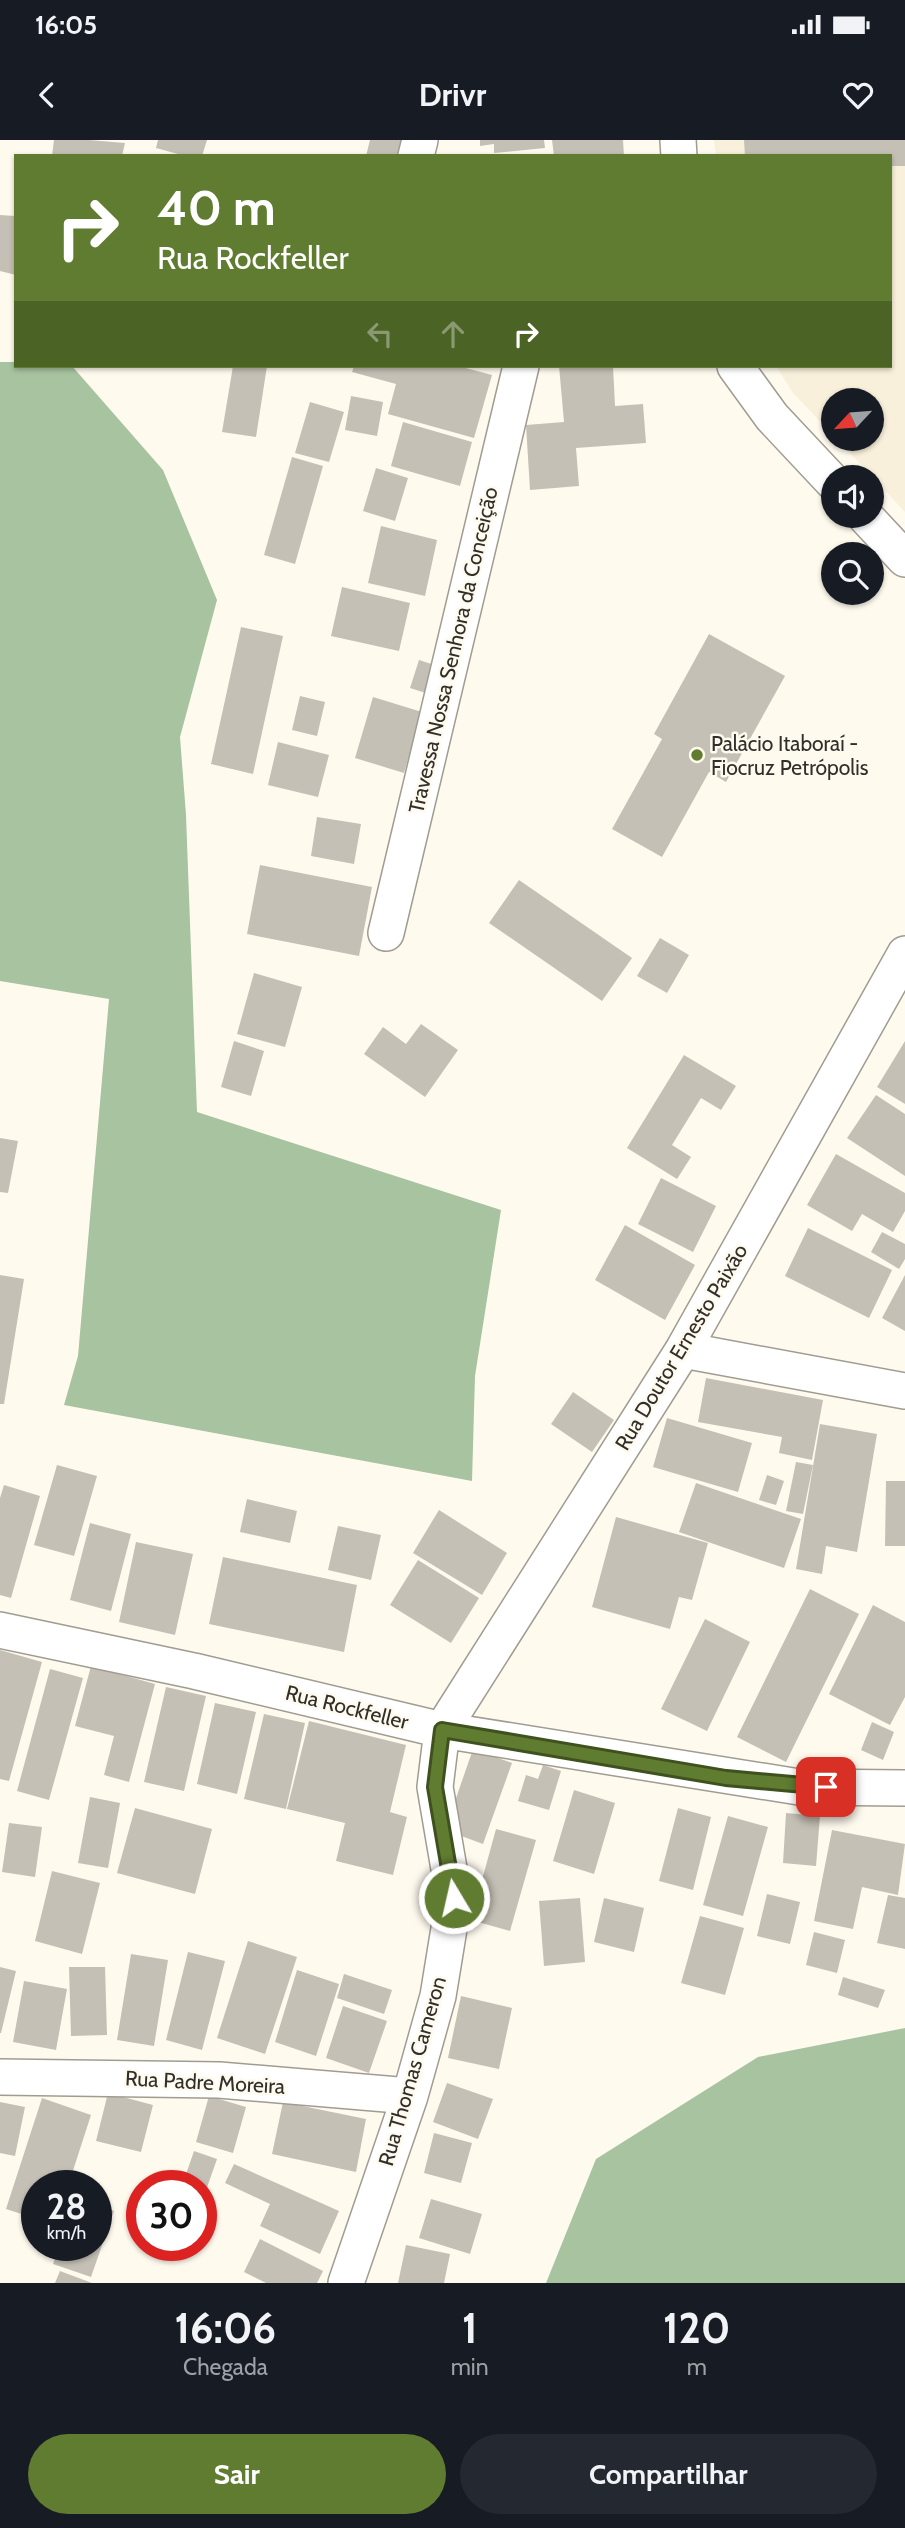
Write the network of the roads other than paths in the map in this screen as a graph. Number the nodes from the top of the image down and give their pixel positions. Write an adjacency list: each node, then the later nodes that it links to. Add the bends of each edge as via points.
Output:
1 (521, 368): 6 (street, Travessa Nossa Senhora da Conceição)
2 (736, 368): 3 (street, via 772,417)
3 (821, 469)
4 (876, 528): 5 (street)
5 (905, 559)
6 (386, 933)
7 (905, 954): 8 (street, Rua Doutor Ernesto Paixão)
8 (683, 1350): 9 (street); 11 (street, Rua Doutor Ernesto Paixão)
9 (905, 1391)
10 (0, 1630): 11 (street, Rua Rockfeller)
11 (442, 1730): 12 (street, Rua Rockfeller, via 787,1785); 14 (street, Rua Thomas Cameron, via 435,1787 454,1898 438,1996)
12 (905, 1788)
13 (0, 2077): 14 (street, Rua Padre Moreira, via 219,2080)
14 (410, 2096): 15 (street, Rua Thomas Cameron)
15 (346, 2283)

